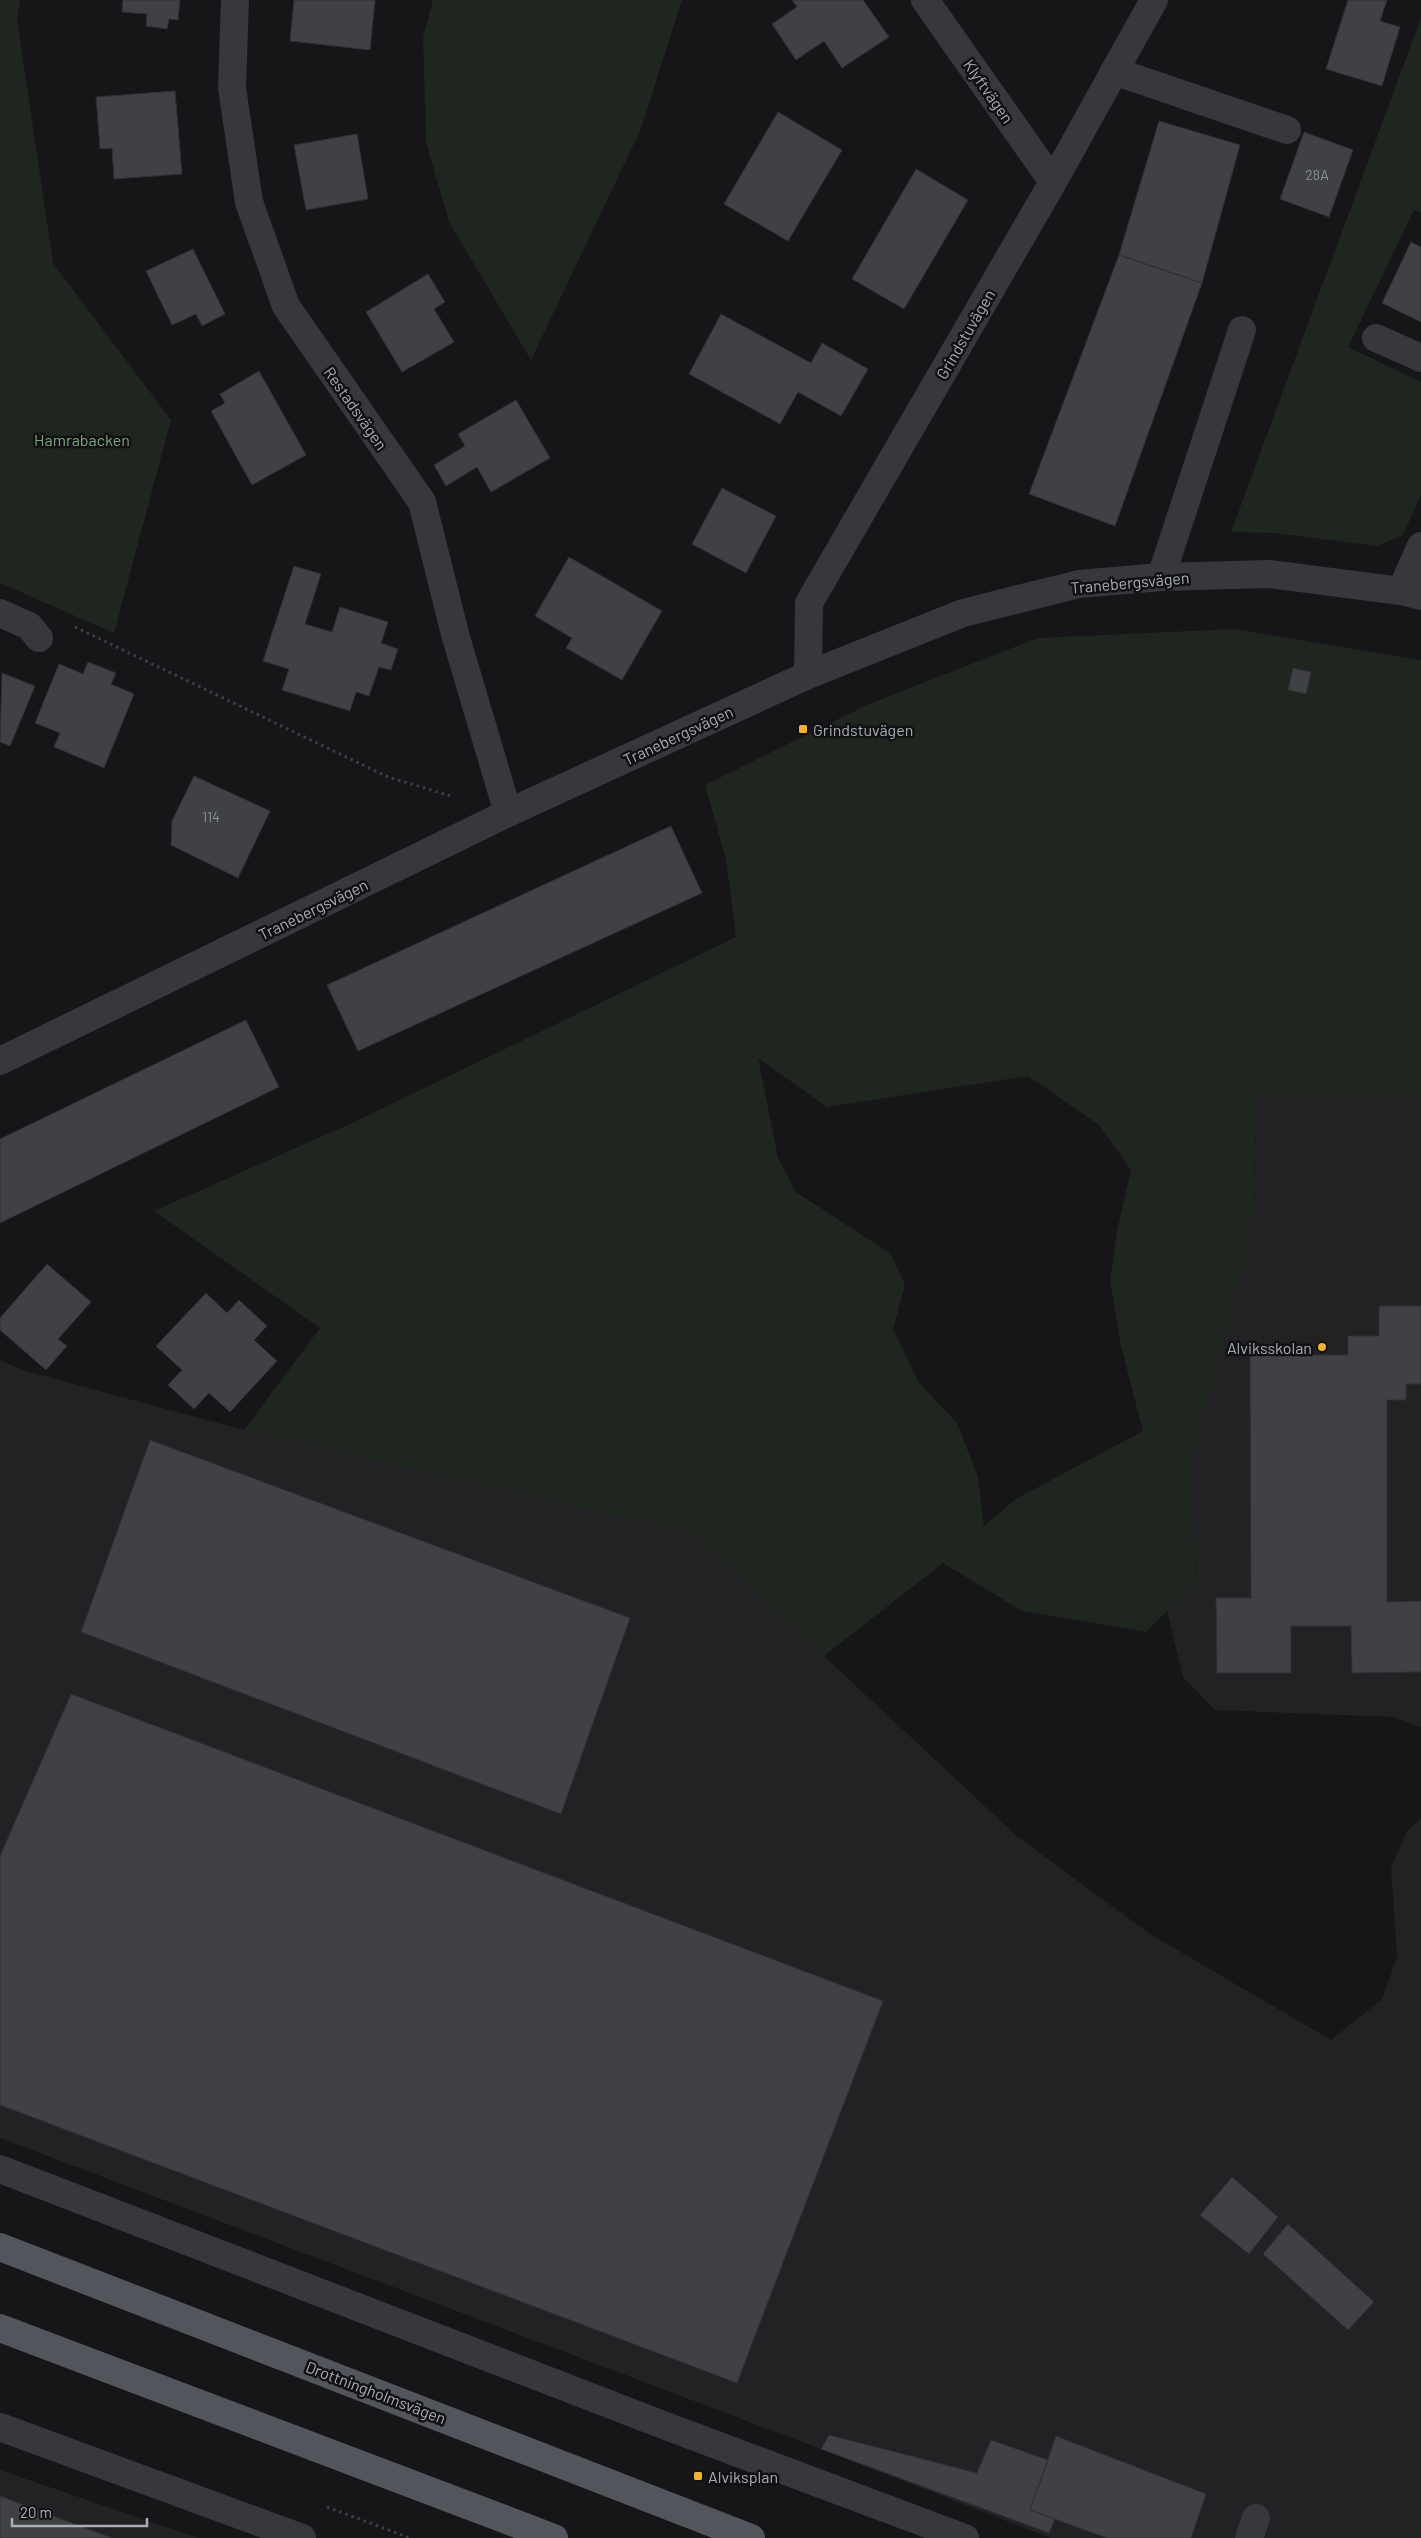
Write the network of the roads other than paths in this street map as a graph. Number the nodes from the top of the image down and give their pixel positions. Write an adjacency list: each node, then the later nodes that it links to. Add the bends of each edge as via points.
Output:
1 (235, 0): 16 (street, Restadsvägen, via 232,88 249,202 286,306 422,502 455,634)
2 (925, 0): 6 (street, Klyftvägen)
3 (1154, 0): 4 (street, Grindstuvägen)
4 (1114, 71): 5 (street); 6 (street, Grindstuvägen)
5 (1287, 130)
6 (1053, 182): 15 (street, Grindstuvägen, via 809,603)
7 (1242, 330): 11 (street)
8 (1376, 338): 9 (street)
9 (1421, 358)
10 (1421, 546): 12 (street, Tranebergsvägen)
11 (1161, 577): 12 (street, Tranebergsvägen, via 1269,574); 15 (street, Tranebergsvägen, via 1079,584 963,613)
12 (1411, 593)
13 (0, 612): 14 (street, via 29,626)
14 (39, 638)
15 (808, 676): 16 (street, Tranebergsvägen)
16 (508, 813): 17 (street, Tranebergsvägen)
17 (0, 1061)
18 (0, 2170): 25 (street)
19 (0, 2247): 24 (main road, Drottningholmsvägen)
20 (0, 2328): 23 (main road)
21 (0, 2427): 22 (street)
22 (302, 2538)
23 (554, 2538)
24 (751, 2538)
25 (965, 2538)

